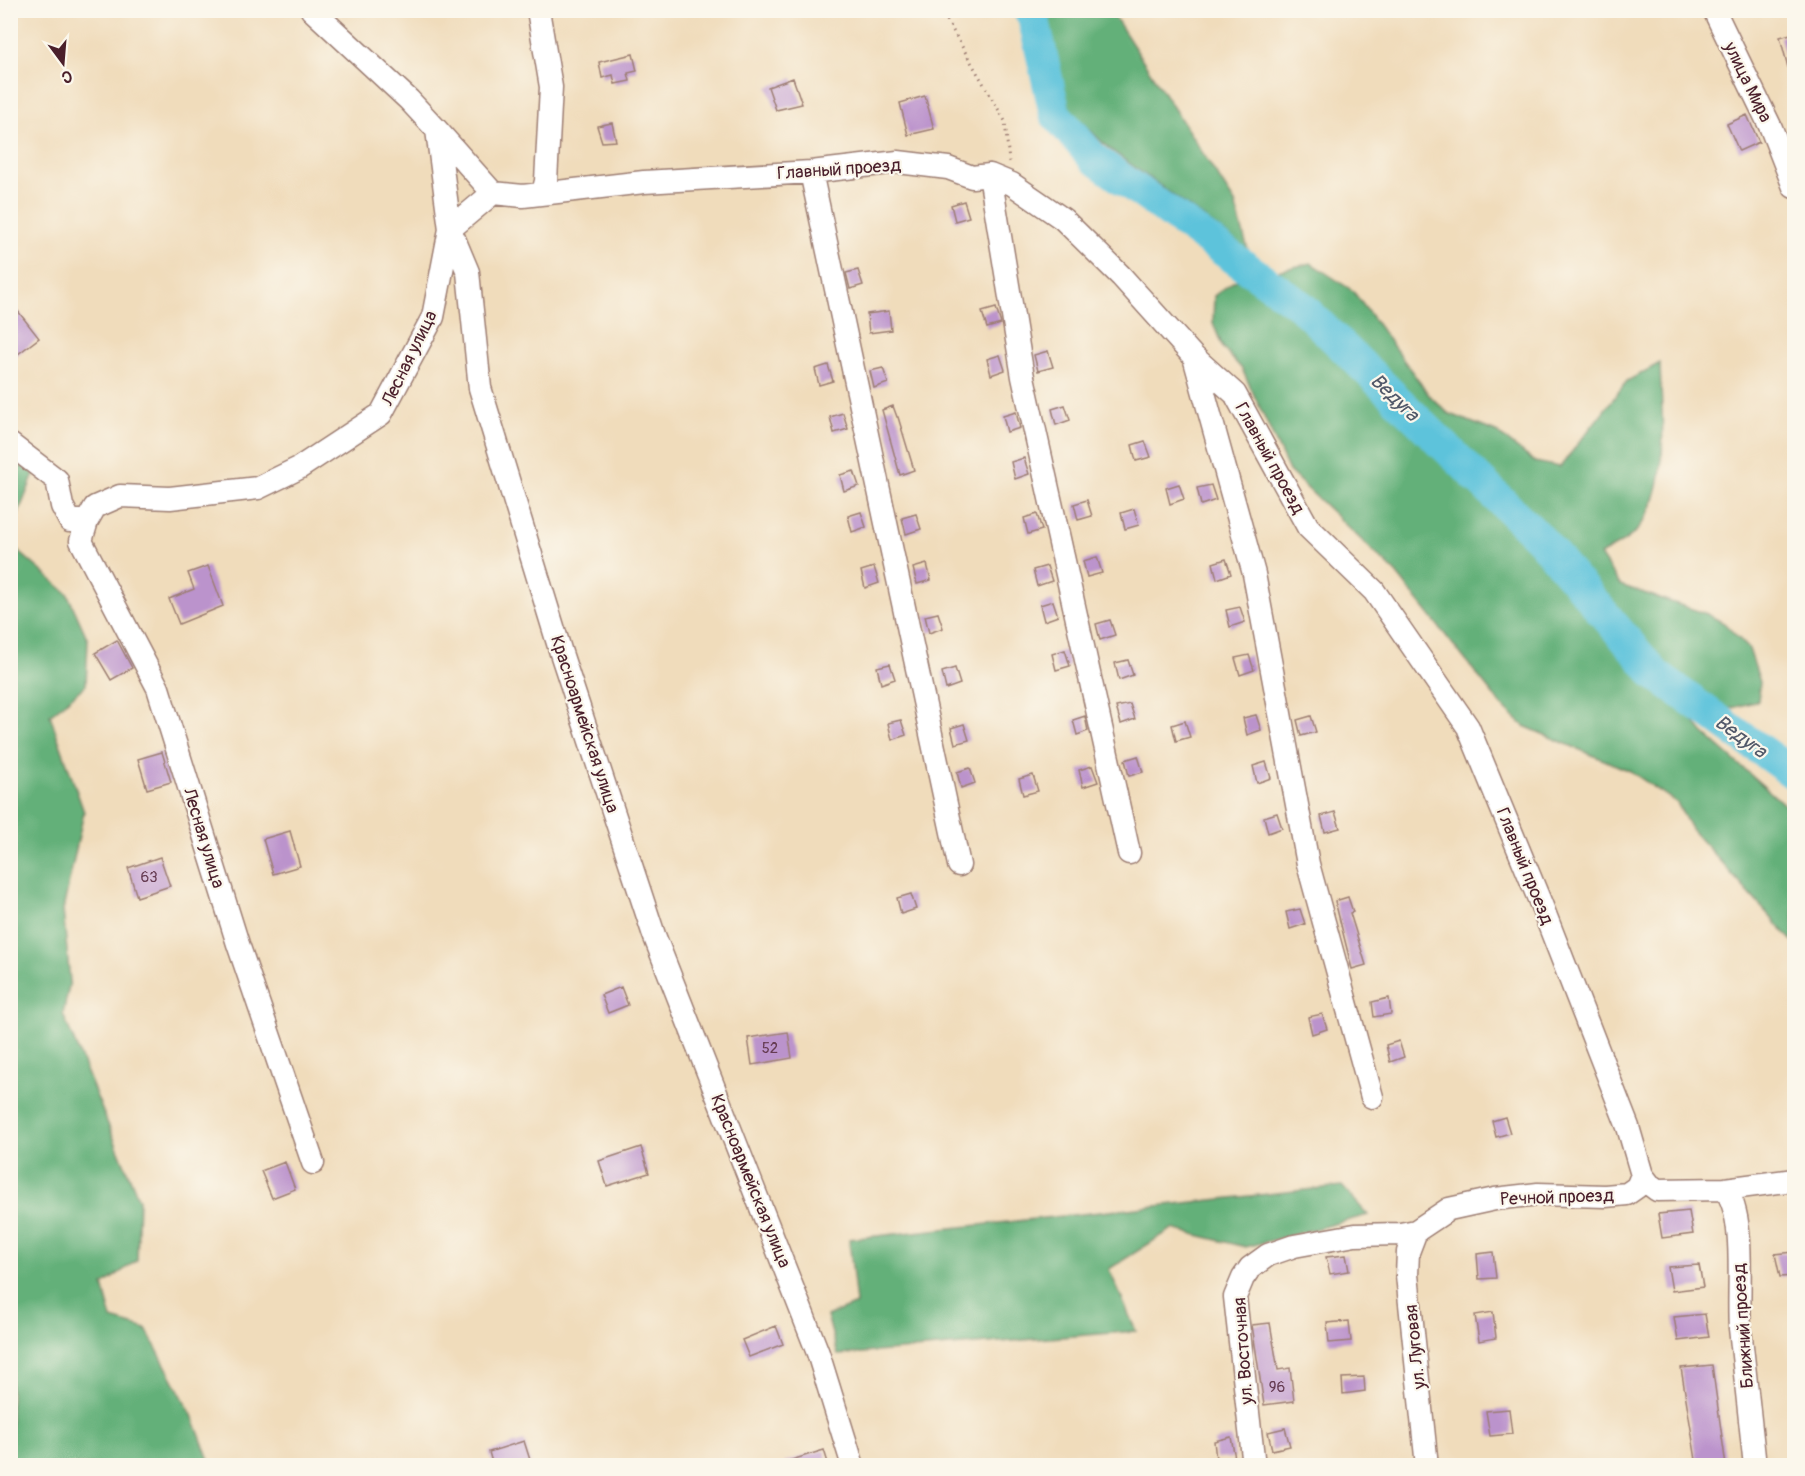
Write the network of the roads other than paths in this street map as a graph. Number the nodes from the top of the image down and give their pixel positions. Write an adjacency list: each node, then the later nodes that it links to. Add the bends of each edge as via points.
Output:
1 (312, 10): 4 (street)
2 (538, 10): 8 (street, via 551,87)
3 (1714, 10): 7 (street, улица Мира, via 1771,128)
4 (437, 130): 9 (street); 10 (street, Красноармейская улица)
5 (811, 172): 6 (street, Главный проезд, via 898,162 948,168 972,177); 8 (street, Главный проезд, via 644,182); 15 (street)
6 (990, 175): 11 (street, Главный проезд, via 1012,184 1064,219); 14 (street, via 1023,377)
7 (1794, 187)
8 (543, 193): 9 (street, Главный проезд)
9 (493, 194): 10 (street)
10 (450, 229): 13 (street, Лесная улица, via 433,317 381,414 299,468 258,488 170,498 120,496 95,507); 22 (street, Красноармейская улица, via 468,272 480,388 561,653 654,935 818,1353)
11 (1194, 357): 16 (street, via 1254,574 1308,864); 18 (street, Главный проезд, via 1235,394 1308,527 1374,591 1468,727 1628,1127)
12 (10, 444): 13 (street, via 57,480 62,506 70,521)
13 (87, 521): 17 (street, Лесная улица, via 81,541 158,688 238,944)
14 (1129, 853)
15 (959, 865)
16 (1372, 1097)
17 (313, 1163)
18 (1642, 1175): 20 (street, via 1657,1190); 21 (street, Речной проезд, via 1637,1187 1627,1194 1495,1198 1449,1209)
19 (1794, 1180): 20 (street)
20 (1725, 1189): 25 (street, Ближний проезд, via 1733,1198 1738,1221 1740,1326)
21 (1416, 1231): 23 (street, ул. Восточная, via 1303,1244 1268,1255 1243,1278 1235,1297); 24 (street, ул. Луговая, via 1408,1252 1407,1275)
22 (852, 1466)
23 (1254, 1466)
24 (1426, 1466)
25 (1755, 1466)

